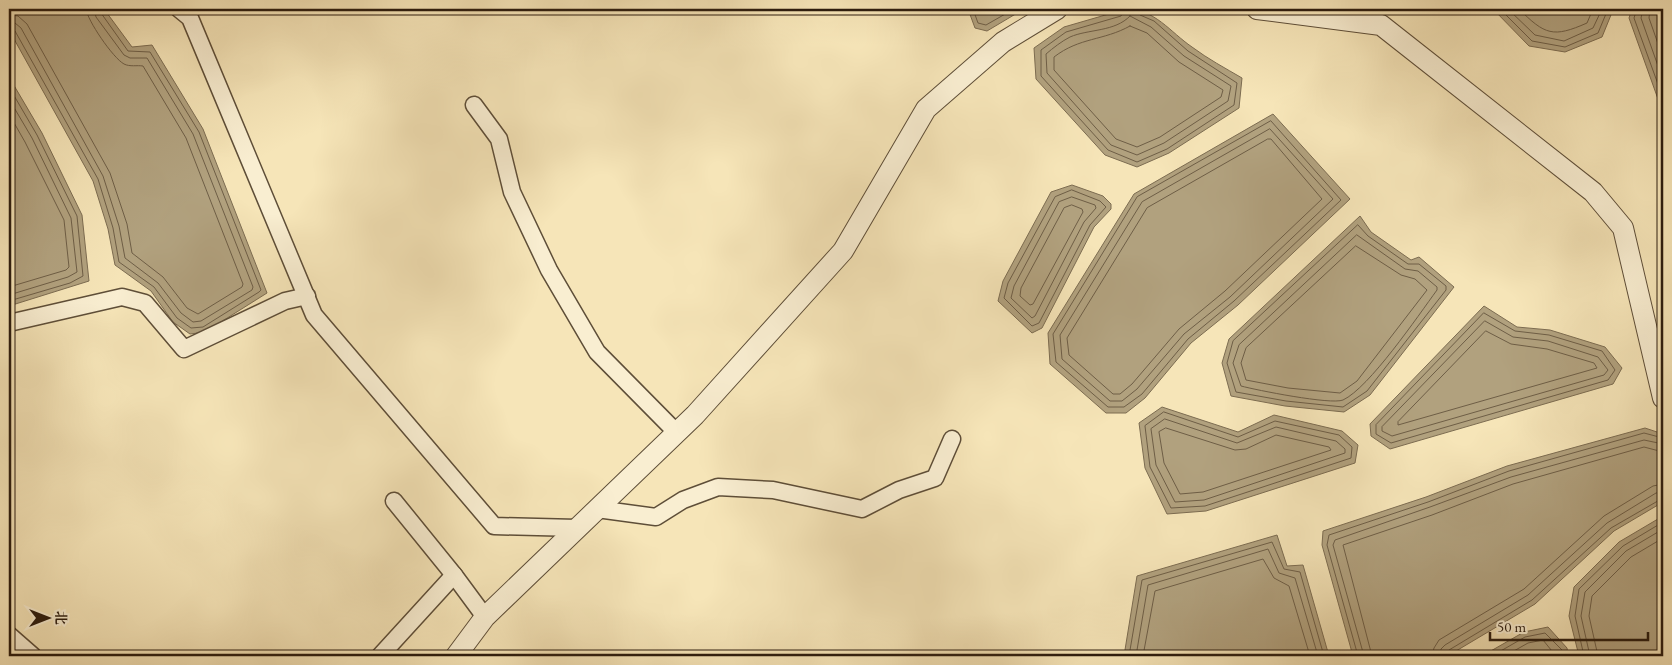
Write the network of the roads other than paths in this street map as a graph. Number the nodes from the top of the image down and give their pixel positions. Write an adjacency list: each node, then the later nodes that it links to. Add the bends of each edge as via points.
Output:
1 (179, 9): 5 (street, via 190,18)
2 (1057, 9): 8 (street, via 1003,42 926,109 843,250)
3 (1258, 9): 7 (street, via 1381,25 1593,192 1623,228)
4 (474, 105): 8 (street, via 500,139 512,192 549,270 597,352)
5 (307, 296): 6 (street, via 285,301 184,349 145,303 122,297); 12 (street, via 314,315 494,526)
6 (9, 322)
7 (1663, 398)
8 (676, 433): 11 (street)
9 (952, 439): 11 (street, via 935,478 899,490 862,509 772,490 718,487 683,500 656,518)
10 (394, 501): 13 (street)
11 (596, 510): 12 (street)
12 (577, 528): 14 (street)
13 (454, 575): 14 (street); 17 (street)
14 (484, 617): 18 (street)
15 (9, 635): 16 (street)
16 (33, 656)
17 (380, 656)
18 (456, 656)

